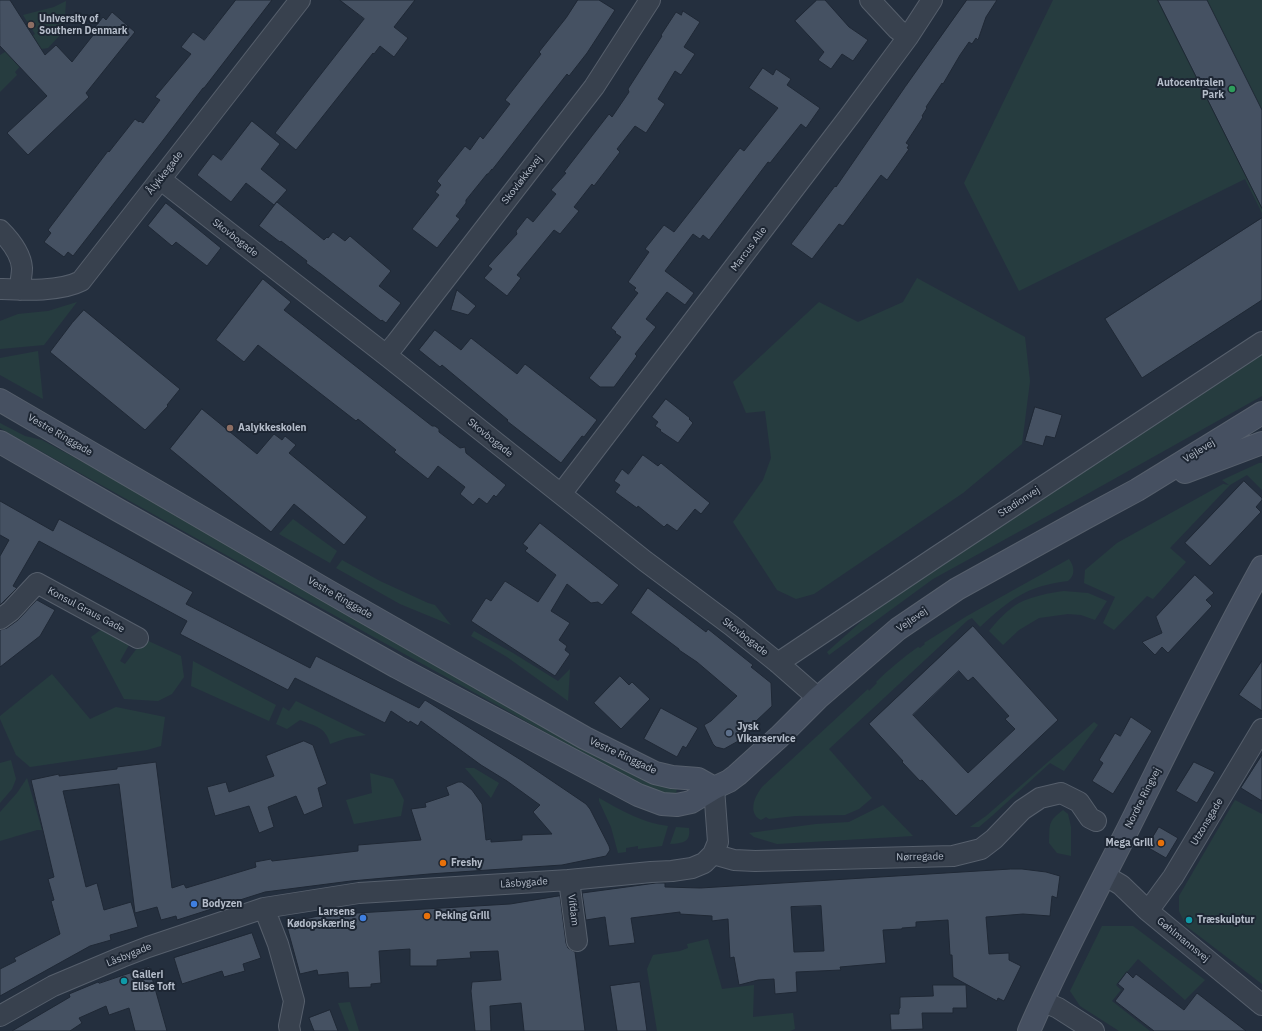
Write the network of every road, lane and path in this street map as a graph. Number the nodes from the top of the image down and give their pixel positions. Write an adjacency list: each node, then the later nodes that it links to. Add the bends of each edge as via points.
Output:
1 (300, 0): 6 (street, Ålykkegade)
2 (650, 0): 11 (street, Skovløkkevej, via 594,87)
3 (870, 0): 5 (street)
4 (932, 0): 5 (street, Marcus Alle)
5 (908, 36): 17 (street, Marcus Alle, via 842,127)
6 (160, 179): 9 (street, Ålykkegade, via 81,281 60,288); 11 (street, Skovbogade)
7 (0, 230): 9 (street, via 8,238 20,259)
8 (0, 289): 9 (street, Ålykkegade)
9 (20, 290)
10 (1262, 342): 21 (street, Stadionvej)
11 (386, 355): 17 (street, Skovbogade)
12 (0, 400): 24 (main road, Vestre Ringgade, via 585,738 655,773 672,778 698,779)
13 (1262, 413): 16 (main road, Vejlevej)
14 (0, 442): 24 (main road, via 397,667 638,795 662,804 677,805 691,802)
15 (1262, 443): 16 (main road, Vejlevej)
16 (1137, 490): 22 (main road, Vejlevej, via 957,589 898,629)
17 (561, 494): 21 (street, Skovbogade)
18 (1262, 568): 27 (main road, Nordre Ringvej)
19 (0, 619): 20 (street, Konsul Graus Gade, via 37,583)
20 (138, 638)
21 (778, 663): 22 (street, Skovbogade)
22 (818, 698): 24 (main road, Vejlevej, via 737,775)
23 (1262, 729): 30 (street, Utzonsgade, via 1173,877)
24 (714, 788): 26 (street, via 718,842)
25 (1096, 821): 26 (street, Nørregade, via 1090,818 1079,802 1061,793 1040,798 1022,810 981,849 953,856 755,861 734,860)
26 (713, 854): 28 (street, Låsbygade, via 704,863 672,872)
27 (1104, 875): 30 (street, Gøhlmannsvej, via 1120,885); 32 (main road, Nordre Ringvej)
28 (569, 880): 29 (street, Låsbygade, via 359,893); 31 (street, Vifdam)
29 (264, 908): 34 (street, Låsbygade, via 122,957 53,986); 35 (street, via 278,944 294,1001)
30 (1148, 912): 33 (street, Gøhlmannsvej)
31 (577, 941)
32 (1042, 1001): 36 (main road, Nordre Ringvej); 37 (street)
33 (1262, 1005)
34 (0, 1016)
35 (290, 1031)
36 (1029, 1031)
37 (1094, 1031)

